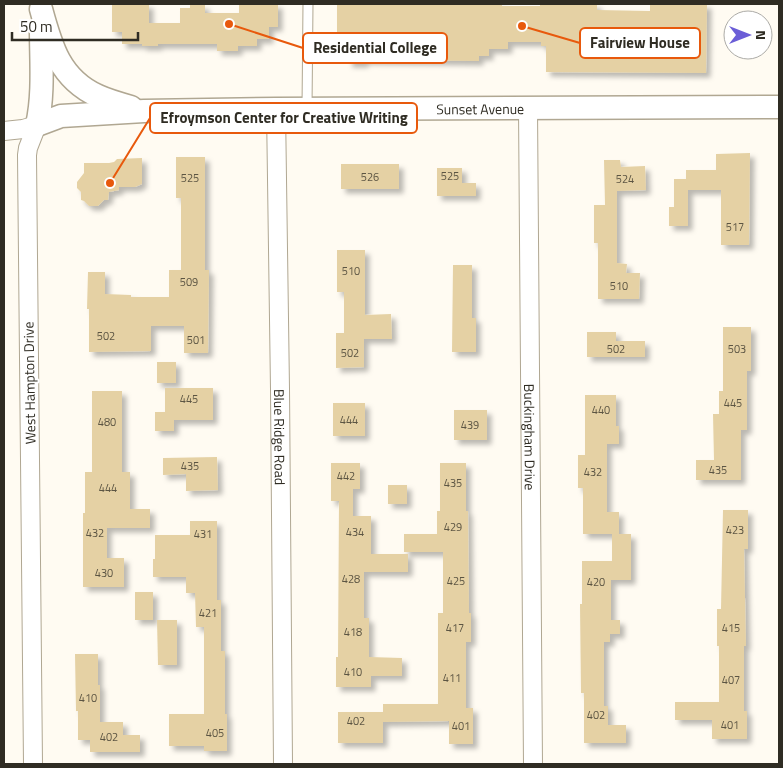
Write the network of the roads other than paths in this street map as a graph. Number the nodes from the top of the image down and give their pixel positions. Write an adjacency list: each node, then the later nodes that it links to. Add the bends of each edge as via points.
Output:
1 (308, 4): 6 (lane)
2 (41, 7): 7 (street, via 52,48 72,78 99,96); 8 (street, West Hampton Drive, via 41,93)
3 (779, 107): 4 (street, Sunset Avenue)
4 (528, 108): 6 (street, Sunset Avenue); 12 (street, Buckingham Drive)
5 (276, 109): 6 (street, Sunset Avenue); 7 (street, Sunset Avenue); 11 (street, Blue Ridge Road)
6 (307, 109)
7 (144, 111): 8 (street, Sunset Avenue, via 61,116)
8 (37, 125): 9 (street, Sunset Avenue); 10 (street, West Hampton Drive, via 27,155)
9 (4, 131)
10 (33, 764)
11 (283, 764)
12 (533, 764)

